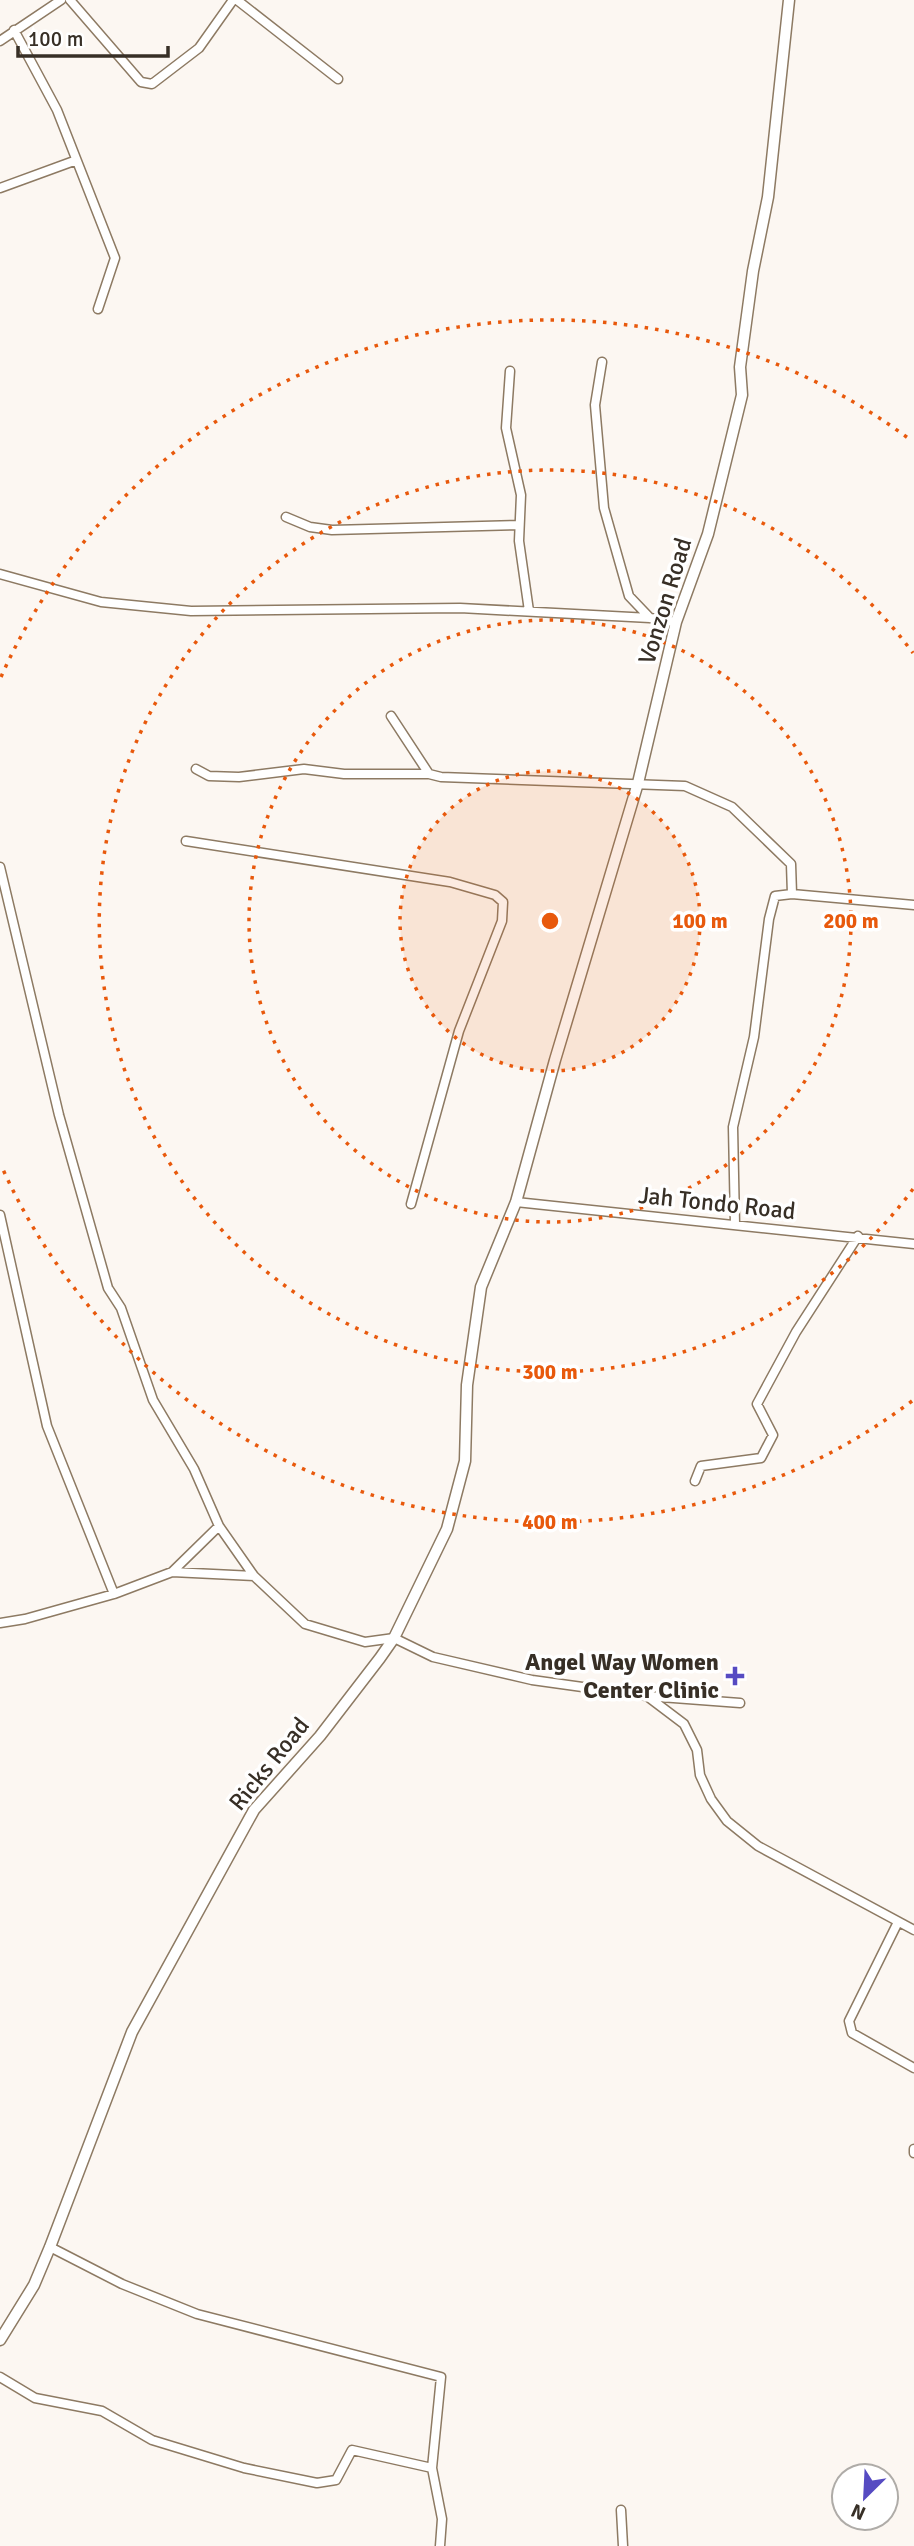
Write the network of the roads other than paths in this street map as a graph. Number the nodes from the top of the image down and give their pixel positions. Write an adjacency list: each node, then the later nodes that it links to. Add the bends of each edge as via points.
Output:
1 (61, 0): 5 (street)
2 (70, 0): 3 (street, via 141,82 152,84 199,48)
3 (235, 0): 7 (street)
4 (789, 0): 18 (street, Vonzon Road, via 768,197 740,367 742,395 708,534)
5 (14, 30): 6 (street); 8 (street, via 57,110)
6 (0, 41)
7 (338, 79)
8 (74, 161): 9 (street); 10 (street, via 115,258)
9 (0, 188)
10 (98, 309)
11 (602, 362): 17 (street, via 595,405 604,509 629,596)
12 (510, 372): 14 (street, via 506,428 522,495)
13 (286, 517): 14 (street, via 332,530)
14 (518, 524): 16 (street)
15 (0, 574): 16 (street, via 101,602 191,611)
16 (529, 611): 17 (street)
17 (650, 618): 18 (street)
18 (676, 622): 22 (street, Vonzon Road)
19 (391, 716): 21 (street)
20 (196, 769): 21 (street, via 209,776 239,777 304,769)
21 (429, 774): 22 (street)
22 (638, 783): 25 (street, via 685,786 732,807 791,864); 27 (street, Vonzon Road)
23 (186, 841): 28 (street, via 450,882 495,895 503,902 502,921 459,1031)
24 (0, 867): 34 (street, via 97,1258 121,1308 153,1400 194,1469)
25 (792, 894): 26 (street); 30 (street, via 775,896 769,919 754,1038 733,1127)
26 (914, 905)
27 (516, 1202): 30 (street, Jah Tondo Road); 39 (street, Ricks Road, via 481,1287 467,1385 465,1461 447,1529)
28 (411, 1204)
29 (0, 1215): 37 (street, via 47,1426)
30 (735, 1224): 31 (street, Jah Tondo Road)
31 (858, 1236): 32 (street, Jah Tondo Road); 33 (street, via 796,1332 757,1405 773,1435 761,1458 701,1466)
32 (914, 1244)
33 (695, 1481)
34 (219, 1526): 35 (street); 36 (street)
35 (172, 1572): 36 (street); 37 (street)
36 (254, 1576): 39 (street, via 306,1624 365,1642)
37 (114, 1594): 38 (street)
38 (0, 1623)
39 (394, 1638): 40 (street, via 433,1657 495,1672); 45 (street, Ricks Road, via 320,1736 254,1810 132,2032)
40 (647, 1696): 41 (street); 42 (street, via 684,1724 697,1750 700,1775 727,1821 758,1846)
41 (740, 1703)
42 (898, 1922): 43 (street); 44 (street, via 849,2021 852,2033)
43 (914, 1930)
44 (914, 2068)
45 (50, 2246): 46 (street, Ricks Road, via 34,2285); 48 (street, via 122,2284 197,2314 441,2377)
46 (0, 2340)
47 (0, 2377): 48 (street, via 35,2398 102,2411 152,2440 244,2468 317,2483 336,2480 352,2450)
48 (432, 2468): 50 (street, via 442,2519)
49 (621, 2510): 51 (street)
50 (440, 2546)
51 (624, 2546)

